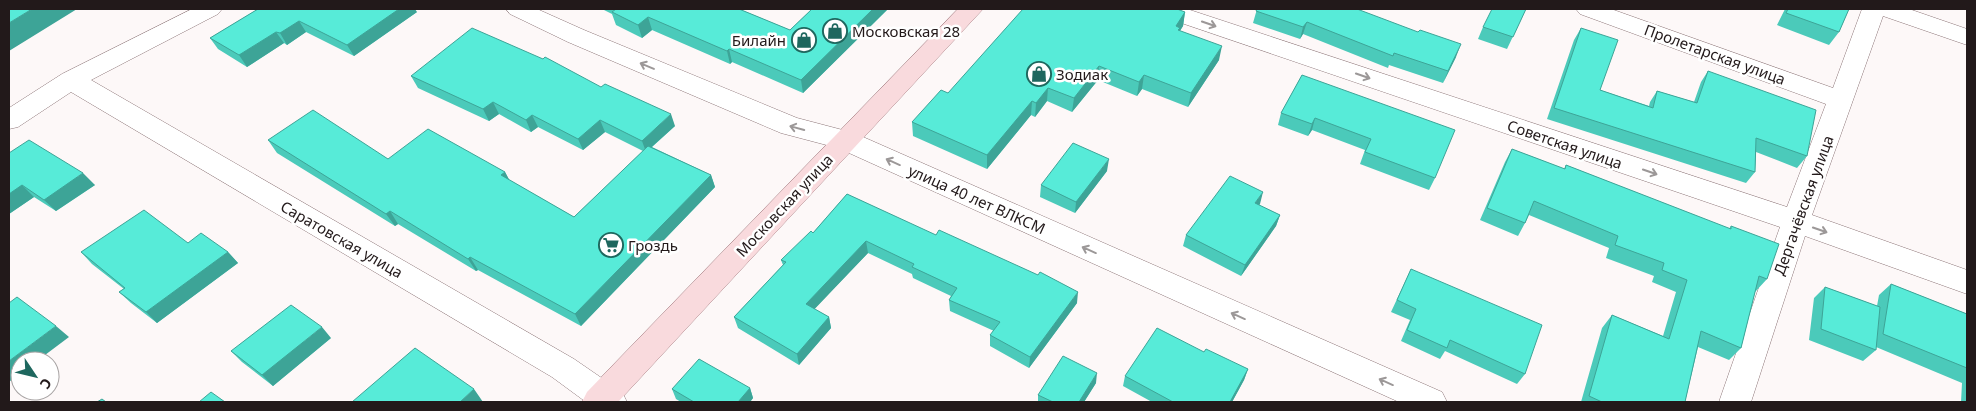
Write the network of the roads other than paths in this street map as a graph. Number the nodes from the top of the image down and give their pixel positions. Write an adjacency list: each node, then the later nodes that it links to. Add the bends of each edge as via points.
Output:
1 (210, 9): 9 (street)
2 (518, 9): 12 (street, улица 40 лет ВЛКСМ, one-way to 2, via 790,126)
3 (971, 9): 12 (main road, Московская улица)
4 (1162, 9): 13 (street, Советская улица, one-way to 13)
5 (1588, 9): 10 (street, Пролетарская улица)
6 (1874, 9): 10 (street, Дергачёвская улица)
7 (1886, 9): 8 (street)
8 (1967, 37)
9 (71, 80): 11 (street); 15 (street, Саратовская улица, via 554,363)
10 (1842, 100): 13 (street, Дергачёвская улица)
11 (9, 120)
12 (845, 140): 15 (main road, Московская улица); 16 (street, улица 40 лет ВЛКСМ, one-way to 12)
13 (1796, 221): 14 (street, Советская улица, one-way to 14); 17 (street, Дергачёвская улица)
14 (1967, 282)
15 (604, 401)
16 (1431, 402)
17 (1735, 402)

